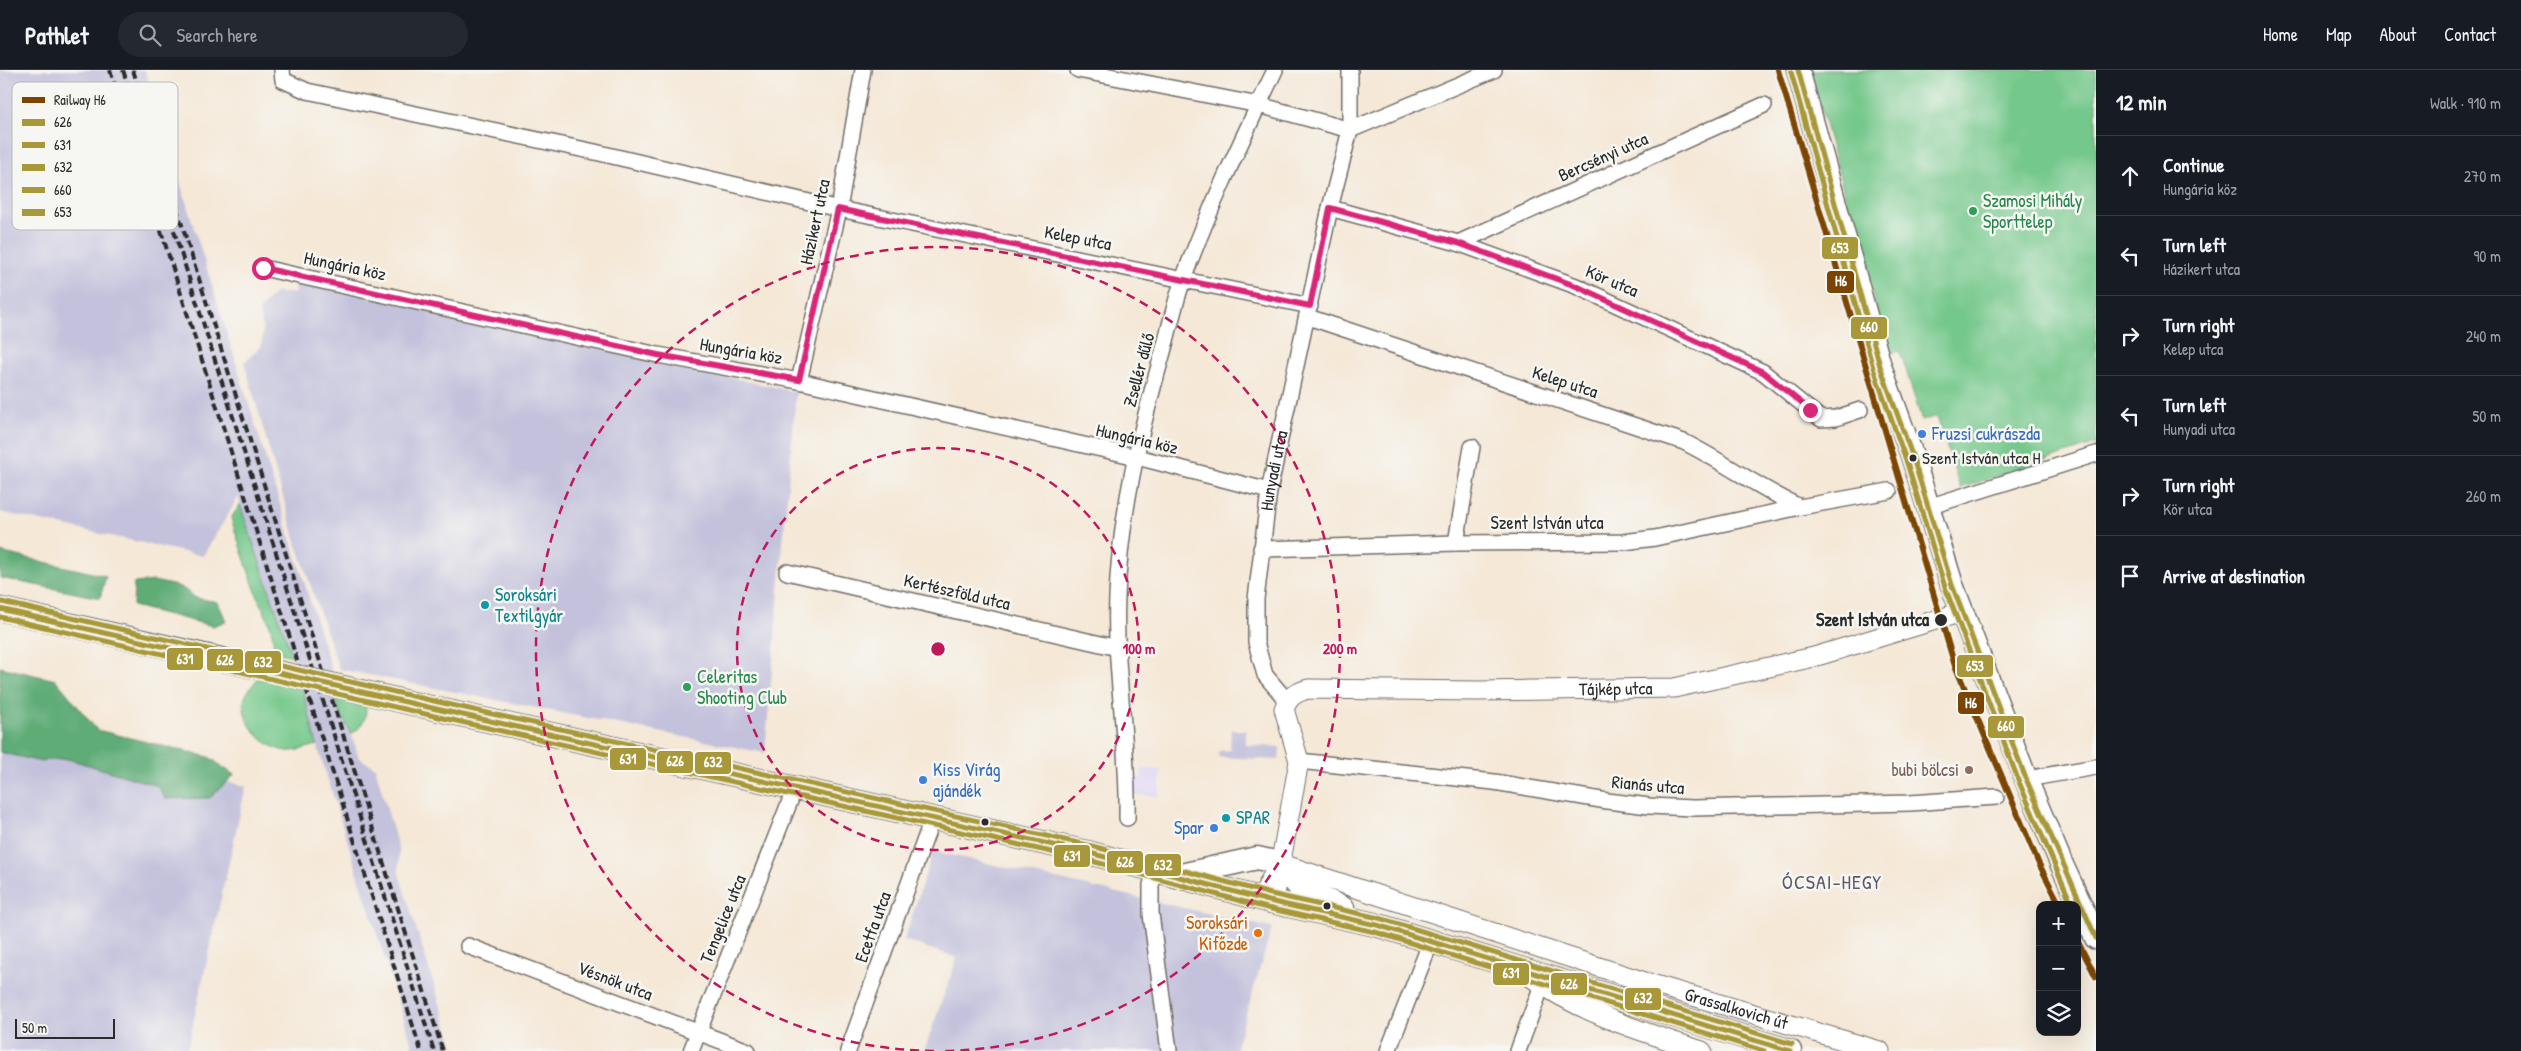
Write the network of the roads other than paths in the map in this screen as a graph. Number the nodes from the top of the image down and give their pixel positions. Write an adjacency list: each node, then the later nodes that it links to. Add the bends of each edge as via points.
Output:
1 (282, 70): 12 (street, Kelep utca, via 283,80 307,91 595,152)
2 (863, 70): 12 (street, Házikert utca)
3 (1078, 70): 8 (street)
4 (1275, 70): 8 (street, Zsellér dűlő)
5 (1350, 70): 10 (street, Hunyadi utca)
6 (1494, 70): 10 (street)
7 (1798, 70): 25 (main road, via 1880,366 1914,458)
8 (1259, 105): 10 (street); 15 (street, Zsellér dűlő)
9 (1764, 106): 13 (street, Bercsényi utca)
10 (1350, 130): 11 (street, Hunyadi utca)
11 (1330, 208): 13 (street, Kör utca); 16 (street, Hunyadi utca)
12 (838, 209): 15 (street, Kelep utca); 17 (street, Házikert utca)
13 (1458, 243): 18 (street, Kör utca, via 1576,286 1763,372 1821,419)
14 (263, 268): 17 (street, Hungária köz, via 658,355)
15 (1184, 278): 16 (street, Kelep utca); 21 (street, Zsellér dűlő)
16 (1309, 311): 22 (street, Hunyadi utca); 24 (street, Kelep utca, via 1684,442 1724,463 1763,490)
17 (799, 380): 21 (street, Hungária köz)
18 (1860, 410)
19 (1472, 448): 26 (street)
20 (2096, 454): 25 (street)
21 (1137, 457): 22 (street, Hungária köz); 33 (street, Zsellér dűlő, via 1120,547)
22 (1269, 491): 27 (street, Hunyadi utca)
23 (1889, 491): 24 (street, Szent István utca)
24 (1800, 507): 26 (street, Szent István utca, via 1623,542)
25 (1928, 507): 29 (main road)
26 (1456, 542): 27 (street, Szent István utca)
27 (1262, 549): 34 (street, Hunyadi utca, via 1256,599 1256,642 1265,675)
28 (787, 572): 33 (street, Kertészföld utca)
29 (1952, 585): 31 (main road); 32 (street, via 1951,605)
30 (0, 609): 40 (main road, Grassalkovich út, bridge, via 454,713)
31 (1962, 612): 32 (street, Tájkép utca); 37 (main road)
32 (1939, 618): 34 (street, Tájkép utca, via 1814,657 1674,688 1308,689 1295,693)
33 (1118, 648): 41 (street, Zsellér dűlő, via 1129,789)
34 (1287, 701): 35 (street, via 1284,709)
35 (1299, 761): 38 (street, Rianás utca, via 1494,782 1606,801 1684,807 1910,803); 42 (street)
36 (2096, 767): 37 (street)
37 (2026, 778): 47 (main road)
38 (1996, 797)
39 (790, 801): 52 (street, Tengelice utca)
40 (934, 817): 43 (main road, Grassalkovich út); 55 (street, Ecetfa utca)
41 (1128, 818)
42 (1279, 863): 44 (main road, via 1257,858); 45 (street, via 1275,894); 46 (main road, via 1299,887); 61 (street, Grassalkovich út, via 1645,982)
43 (1156, 869): 44 (main road, Grassalkovich út); 56 (street, via 1151,885 1151,914)
44 (1180, 875): 45 (main road, Grassalkovich út)
45 (1269, 901): 46 (main road, Grassalkovich út)
46 (1376, 925): 48 (main road, Grassalkovich út)
47 (2096, 938)
48 (1431, 941): 50 (main road, Grassalkovich út); 57 (street)
49 (468, 946): 52 (street, Vésnök utca)
50 (1515, 966): 51 (street, Grassalkovich út); 60 (main road, Grassalkovich út)
51 (1542, 985): 58 (street); 59 (street, Grassalkovich út, via 1626,1027)
52 (698, 1032): 53 (street, Tengelice utca); 54 (street, Vésnök utca)
53 (691, 1051)
54 (748, 1051)
55 (848, 1051)
56 (1169, 1051)
57 (1388, 1051)
58 (1518, 1051)
59 (1702, 1051)
60 (1790, 1051)
61 (1880, 1051)

